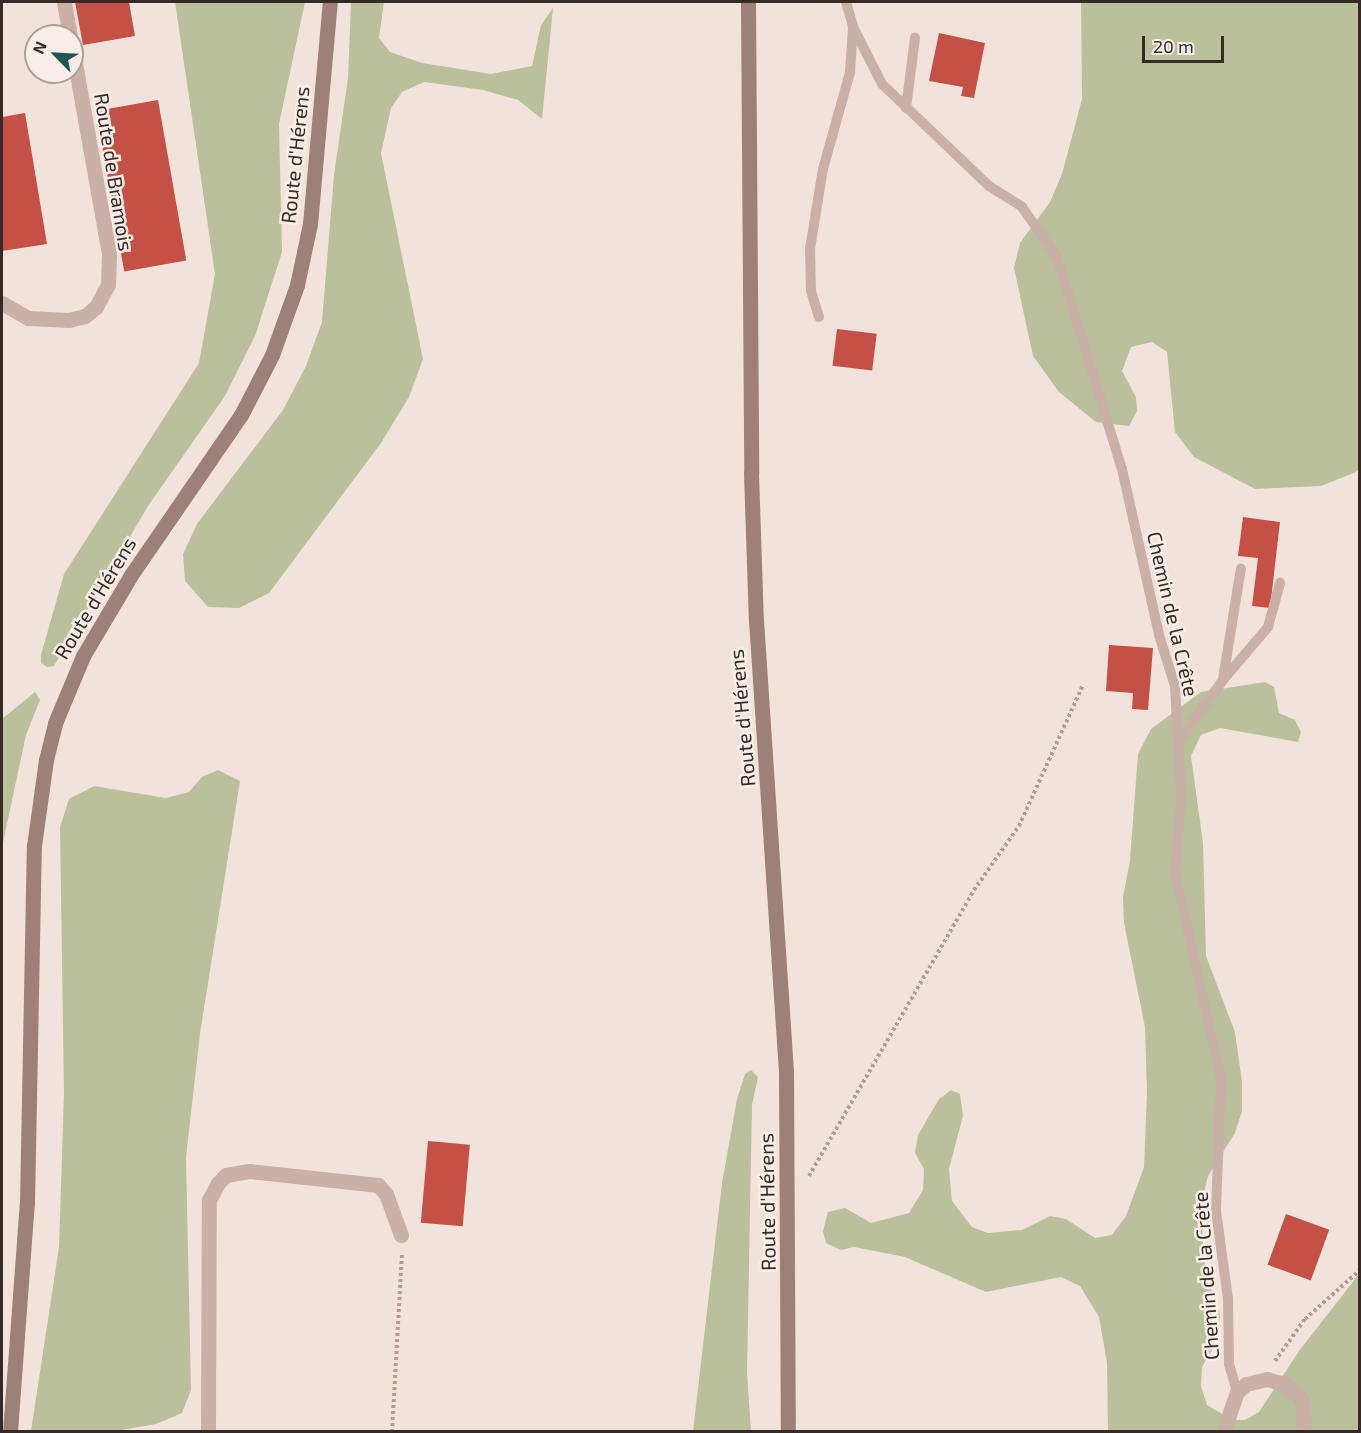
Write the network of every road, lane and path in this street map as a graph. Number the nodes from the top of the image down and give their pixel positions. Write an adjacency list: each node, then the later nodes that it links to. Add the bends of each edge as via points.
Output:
1 (64, 2): 5 (street)
2 (330, 2): 22 (main road, Route d'Hérens, via 310,224 297,285 272,355 241,415 94,635 66,695 46,760 34,846 27,1203)
3 (748, 2): 17 (main road, Route d'Hérens, via 752,532 782,983)
4 (846, 2): 6 (lane, Chemin de la Crête)
5 (68, 24)
6 (853, 27): 9 (lane, Chemin de la Crête, via 882,84); 11 (lane, via 850,72 823,169 810,249 811,291)
7 (915, 38): 9 (lane)
8 (79, 84): 10 (street, Route de Bramois, via 109,254 108,284 96,307 85,316 69,320 27,318)
9 (906, 108): 16 (lane, Chemin de la Crête, via 989,186 1022,207 1057,257 1122,469 1159,635 1175,686)
10 (2, 303)
11 (819, 317)
12 (1241, 568): 14 (lane)
13 (1280, 584): 14 (lane, via 1268,627)
14 (1223, 680): 16 (lane)
15 (1083, 685): 17 (path, via 1019,826 974,890 819,1153 800,1196)
16 (1178, 742): 21 (lane, Chemin de la Crête, via 1181,798 1175,872 1221,1080 1216,1211 1228,1299 1229,1364)
17 (789, 1207): 25 (main road, Route d'Hérens)
18 (401, 1235): 23 (street, via 386,1194 378,1185 249,1171 226,1175 218,1183 209,1200); 24 (path)
19 (1359, 1270): 20 (path, via 1305,1319 1279,1352)
20 (1267, 1379): 21 (street, via 1246,1384); 27 (street, via 1285,1384 1302,1401)
21 (1237, 1392): 26 (street)
22 (10, 1431)
23 (208, 1431)
24 (392, 1431)
25 (788, 1431)
26 (1223, 1431)
27 (1304, 1431)

